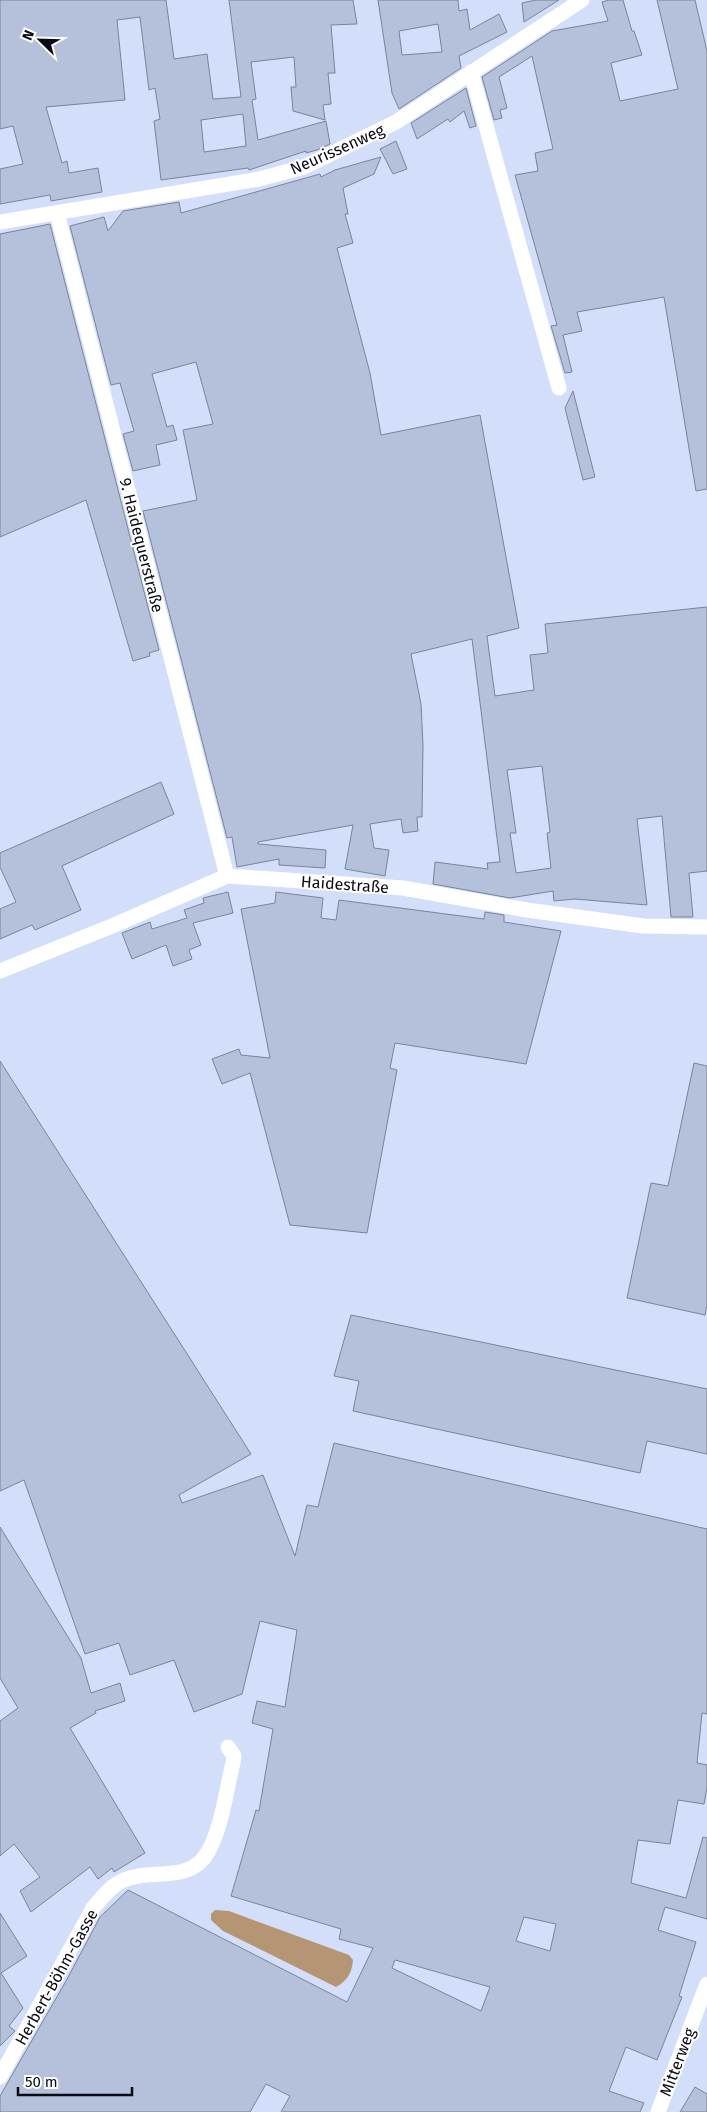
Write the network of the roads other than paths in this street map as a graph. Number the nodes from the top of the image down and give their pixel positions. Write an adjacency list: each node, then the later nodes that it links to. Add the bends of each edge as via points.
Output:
1 (582, 0): 2 (street, Neurissenweg)
2 (472, 72): 3 (street, Neurissenweg, via 396,122 304,167 259,179); 5 (street)
3 (57, 213): 4 (street, Neurissenweg); 6 (street, 9. Haidequerstraße)
4 (0, 222)
5 (559, 388)
6 (227, 876): 7 (street, Haidestraße, via 403,888 527,910 634,924); 8 (street, Haidestraße)
7 (707, 928)
8 (0, 970)
9 (228, 1747): 11 (street, Herbert-Böhm-Gasse, via 234,1756 233,1763 207,1854 189,1869 175,1874 123,1880 106,1893 93,1908)
10 (707, 1984): 12 (street, Mitterweg)
11 (0, 2076)
12 (658, 2112)

